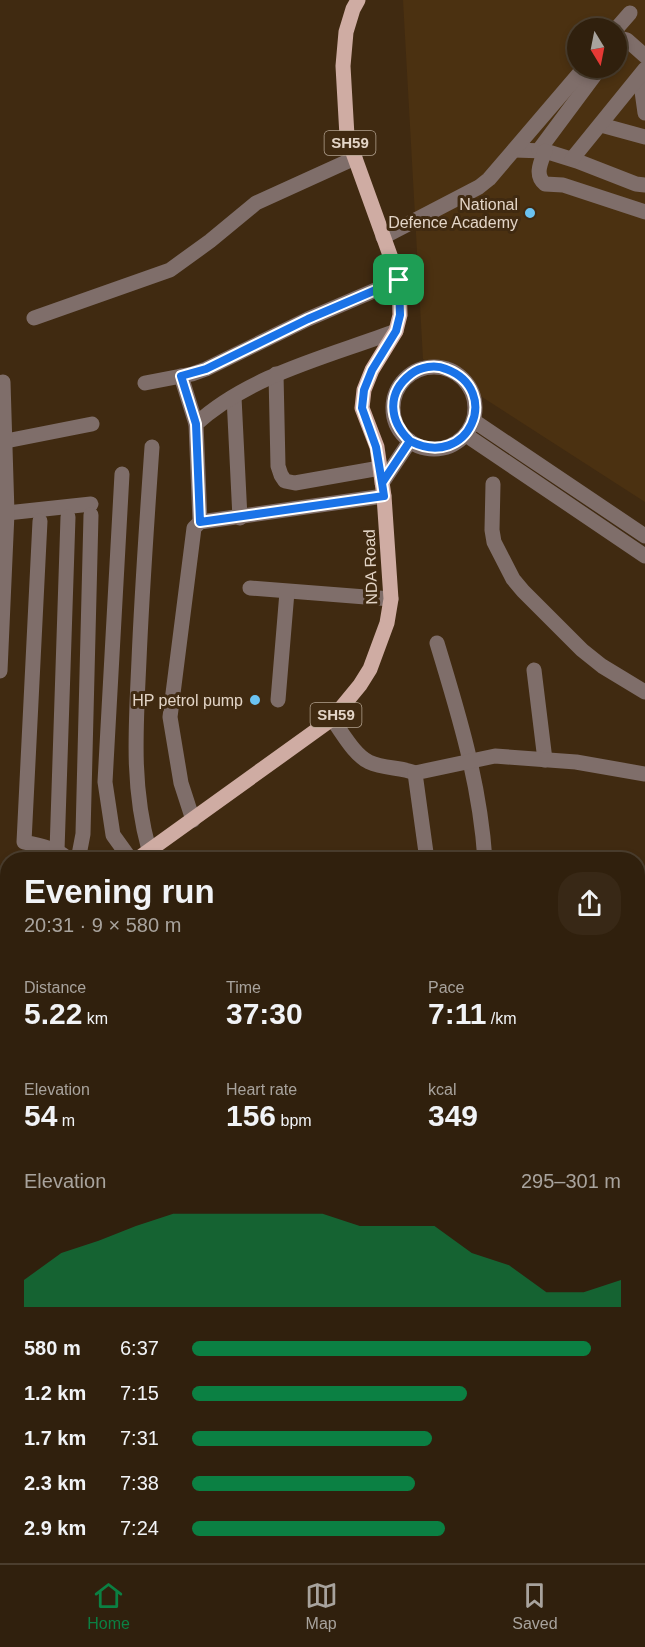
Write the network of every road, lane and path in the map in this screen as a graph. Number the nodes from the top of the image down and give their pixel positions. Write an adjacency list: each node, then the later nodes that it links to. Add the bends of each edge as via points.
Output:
1 (358, 0): 14 (main road, NDA Road / SH59, via 346,32 343,66 347,136)
2 (630, 13): 3 (street)
3 (626, 18)
4 (627, 40): 5 (street)
5 (645, 56)
6 (642, 73): 9 (street); 10 (street)
7 (575, 78): 12 (street)
8 (593, 78): 13 (street)
9 (645, 113)
10 (601, 125): 11 (street); 15 (street)
11 (645, 137)
12 (514, 150): 13 (street); 18 (street, via 479,187)
13 (542, 150): 15 (street); 17 (street, via 538,173 545,184 563,185)
14 (355, 158): 18 (main road, NDA Road / SH59); 20 (street, via 256,203 170,270)
15 (572, 159): 16 (street)
16 (645, 186): 17 (street)
17 (641, 211)
18 (384, 237): 19 (main road, NDA Road / SH59)
19 (399, 280): 21 (main road, NDA Road, via 400,315); 23 (street, via 206,369)
20 (34, 318)
21 (396, 331): 22 (street); 33 (main road, NDA Road, via 364,390 362,408)
22 (276, 374): 26 (street); 33 (street, via 278,466 285,481 295,483)
23 (181, 376): 25 (street); 28 (street)
24 (3, 382): 30 (street)
25 (145, 383)
26 (234, 397): 28 (street); 39 (street)
27 (92, 424): 30 (street)
28 (196, 424): 41 (street)
29 (470, 428): 31 (street, via 446,447 421,447); 31 (street, via 476,407 466,381 442,367 427,367 403,381 396,393 395,421); 42 (street); 43 (street)
30 (6, 441): 37 (street)
31 (410, 441): 36 (street)
32 (152, 447): 62 (street, via 135,748)
33 (380, 468): 36 (main road, NDA Road)
34 (122, 474): 61 (street, via 105,782 113,835)
35 (493, 484): 50 (street, via 494,542 513,579 582,650)
36 (383, 490): 39 (street); 46 (main road, NDA Road / SH59)
37 (6, 513): 49 (street); 60 (street, via 91,509)
38 (68, 517): 59 (street)
39 (240, 518): 41 (street)
40 (40, 521): 58 (street, via 24,842)
41 (200, 522): 57 (street, via 194,528 170,717 181,783)
42 (645, 536)
43 (645, 556)
44 (250, 588): 45 (street)
45 (287, 592): 46 (street); 51 (street)
46 (392, 599): 52 (main road, NDA Road / SH59, via 370,669)
47 (437, 642): 54 (street)
48 (534, 670): 53 (street)
49 (0, 671)
50 (645, 692)
51 (278, 700)
52 (332, 718): 55 (street, via 368,761); 57 (main road, NDA Road / SH59)
53 (545, 760): 54 (street, via 495,756); 56 (street)
54 (470, 761): 55 (street); 65 (street, via 478,792)
55 (416, 773): 64 (street)
56 (645, 774)
57 (193, 820): 63 (main road, NDA Road / SH59)
58 (54, 852)
59 (63, 852)
60 (80, 852)
61 (125, 852)
62 (142, 852)
63 (146, 852)
64 (426, 852)
65 (484, 852)

